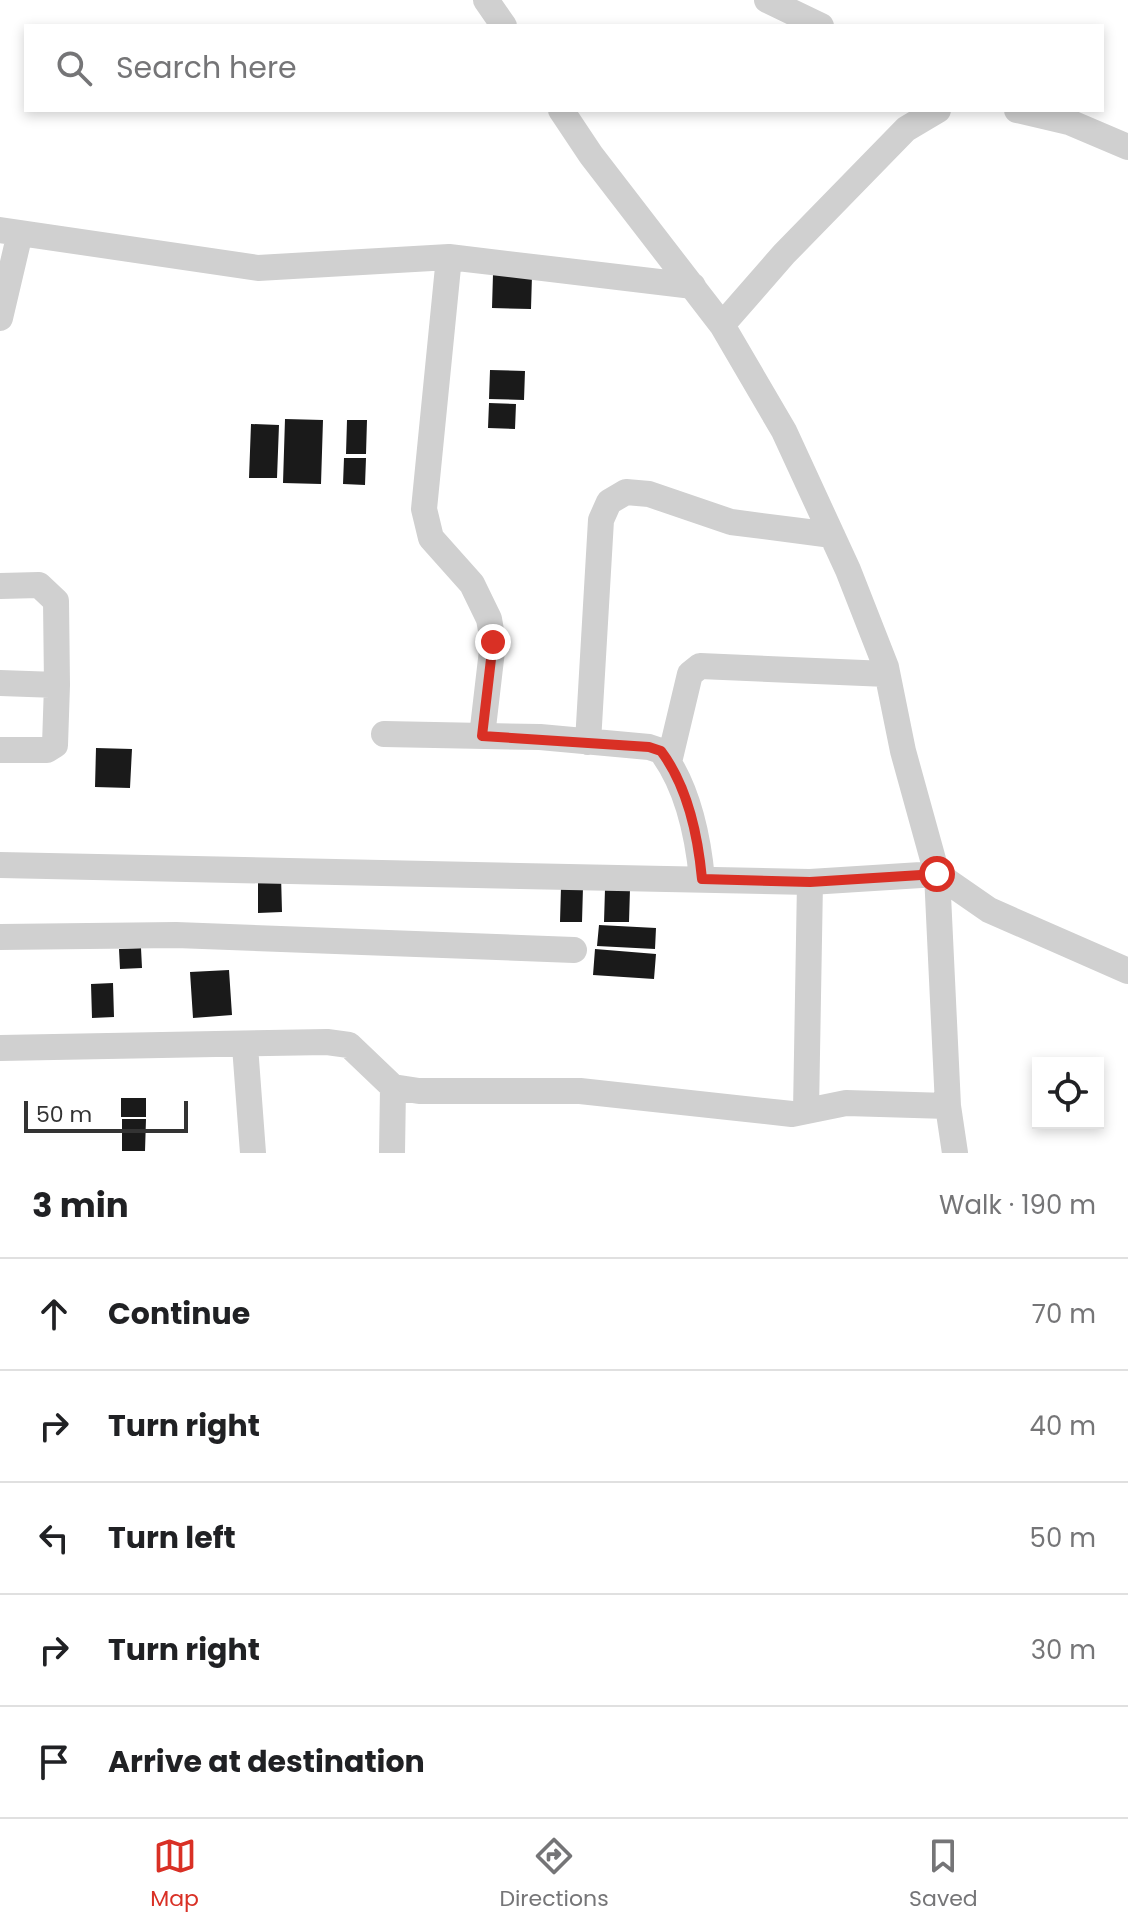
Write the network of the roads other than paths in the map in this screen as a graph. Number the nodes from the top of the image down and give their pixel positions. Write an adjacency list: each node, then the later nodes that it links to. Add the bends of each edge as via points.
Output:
1 (486, 0): 3 (street)
2 (767, 0): 4 (street)
3 (503, 24)
4 (817, 24)
5 (562, 112): 11 (street)
6 (935, 112): 13 (street, via 906,129)
7 (1026, 112): 8 (street, via 1069,122)
8 (1128, 147)
9 (10, 231): 10 (street, via 258,268); 12 (street)
10 (449, 257): 11 (street); 20 (street, via 424,509 431,538 472,584 489,619 493,642)
11 (693, 286): 13 (street)
12 (0, 318)
13 (722, 325): 14 (street, via 784,431)
14 (832, 535): 16 (street); 21 (street, via 731,522 649,494 626,492 609,502 601,520)
15 (0, 586): 18 (street, via 39,585 56,601)
16 (887, 674): 23 (street, via 700,666 690,674); 25 (street)
17 (0, 683): 18 (street)
18 (57, 685): 22 (street, via 55,745 47,750)
19 (384, 734): 20 (street)
20 (482, 736): 21 (street)
21 (588, 742): 23 (street, via 649,747)
22 (0, 750)
23 (669, 762): 26 (street, via 693,826)
24 (0, 865): 26 (street)
25 (937, 874): 27 (street); 30 (street, via 989,910); 34 (street)
26 (702, 879): 27 (street)
27 (810, 882): 35 (street)
28 (0, 937): 29 (street, via 176,935)
29 (574, 950)
30 (1128, 971)
31 (245, 1046): 32 (street); 33 (street, via 349,1045); 36 (street)
32 (0, 1048)
33 (393, 1087): 35 (street, via 580,1091 792,1114); 37 (street)
34 (948, 1106): 35 (street, via 846,1103); 38 (street)
35 (806, 1111)
36 (253, 1153)
37 (392, 1153)
38 (955, 1153)

